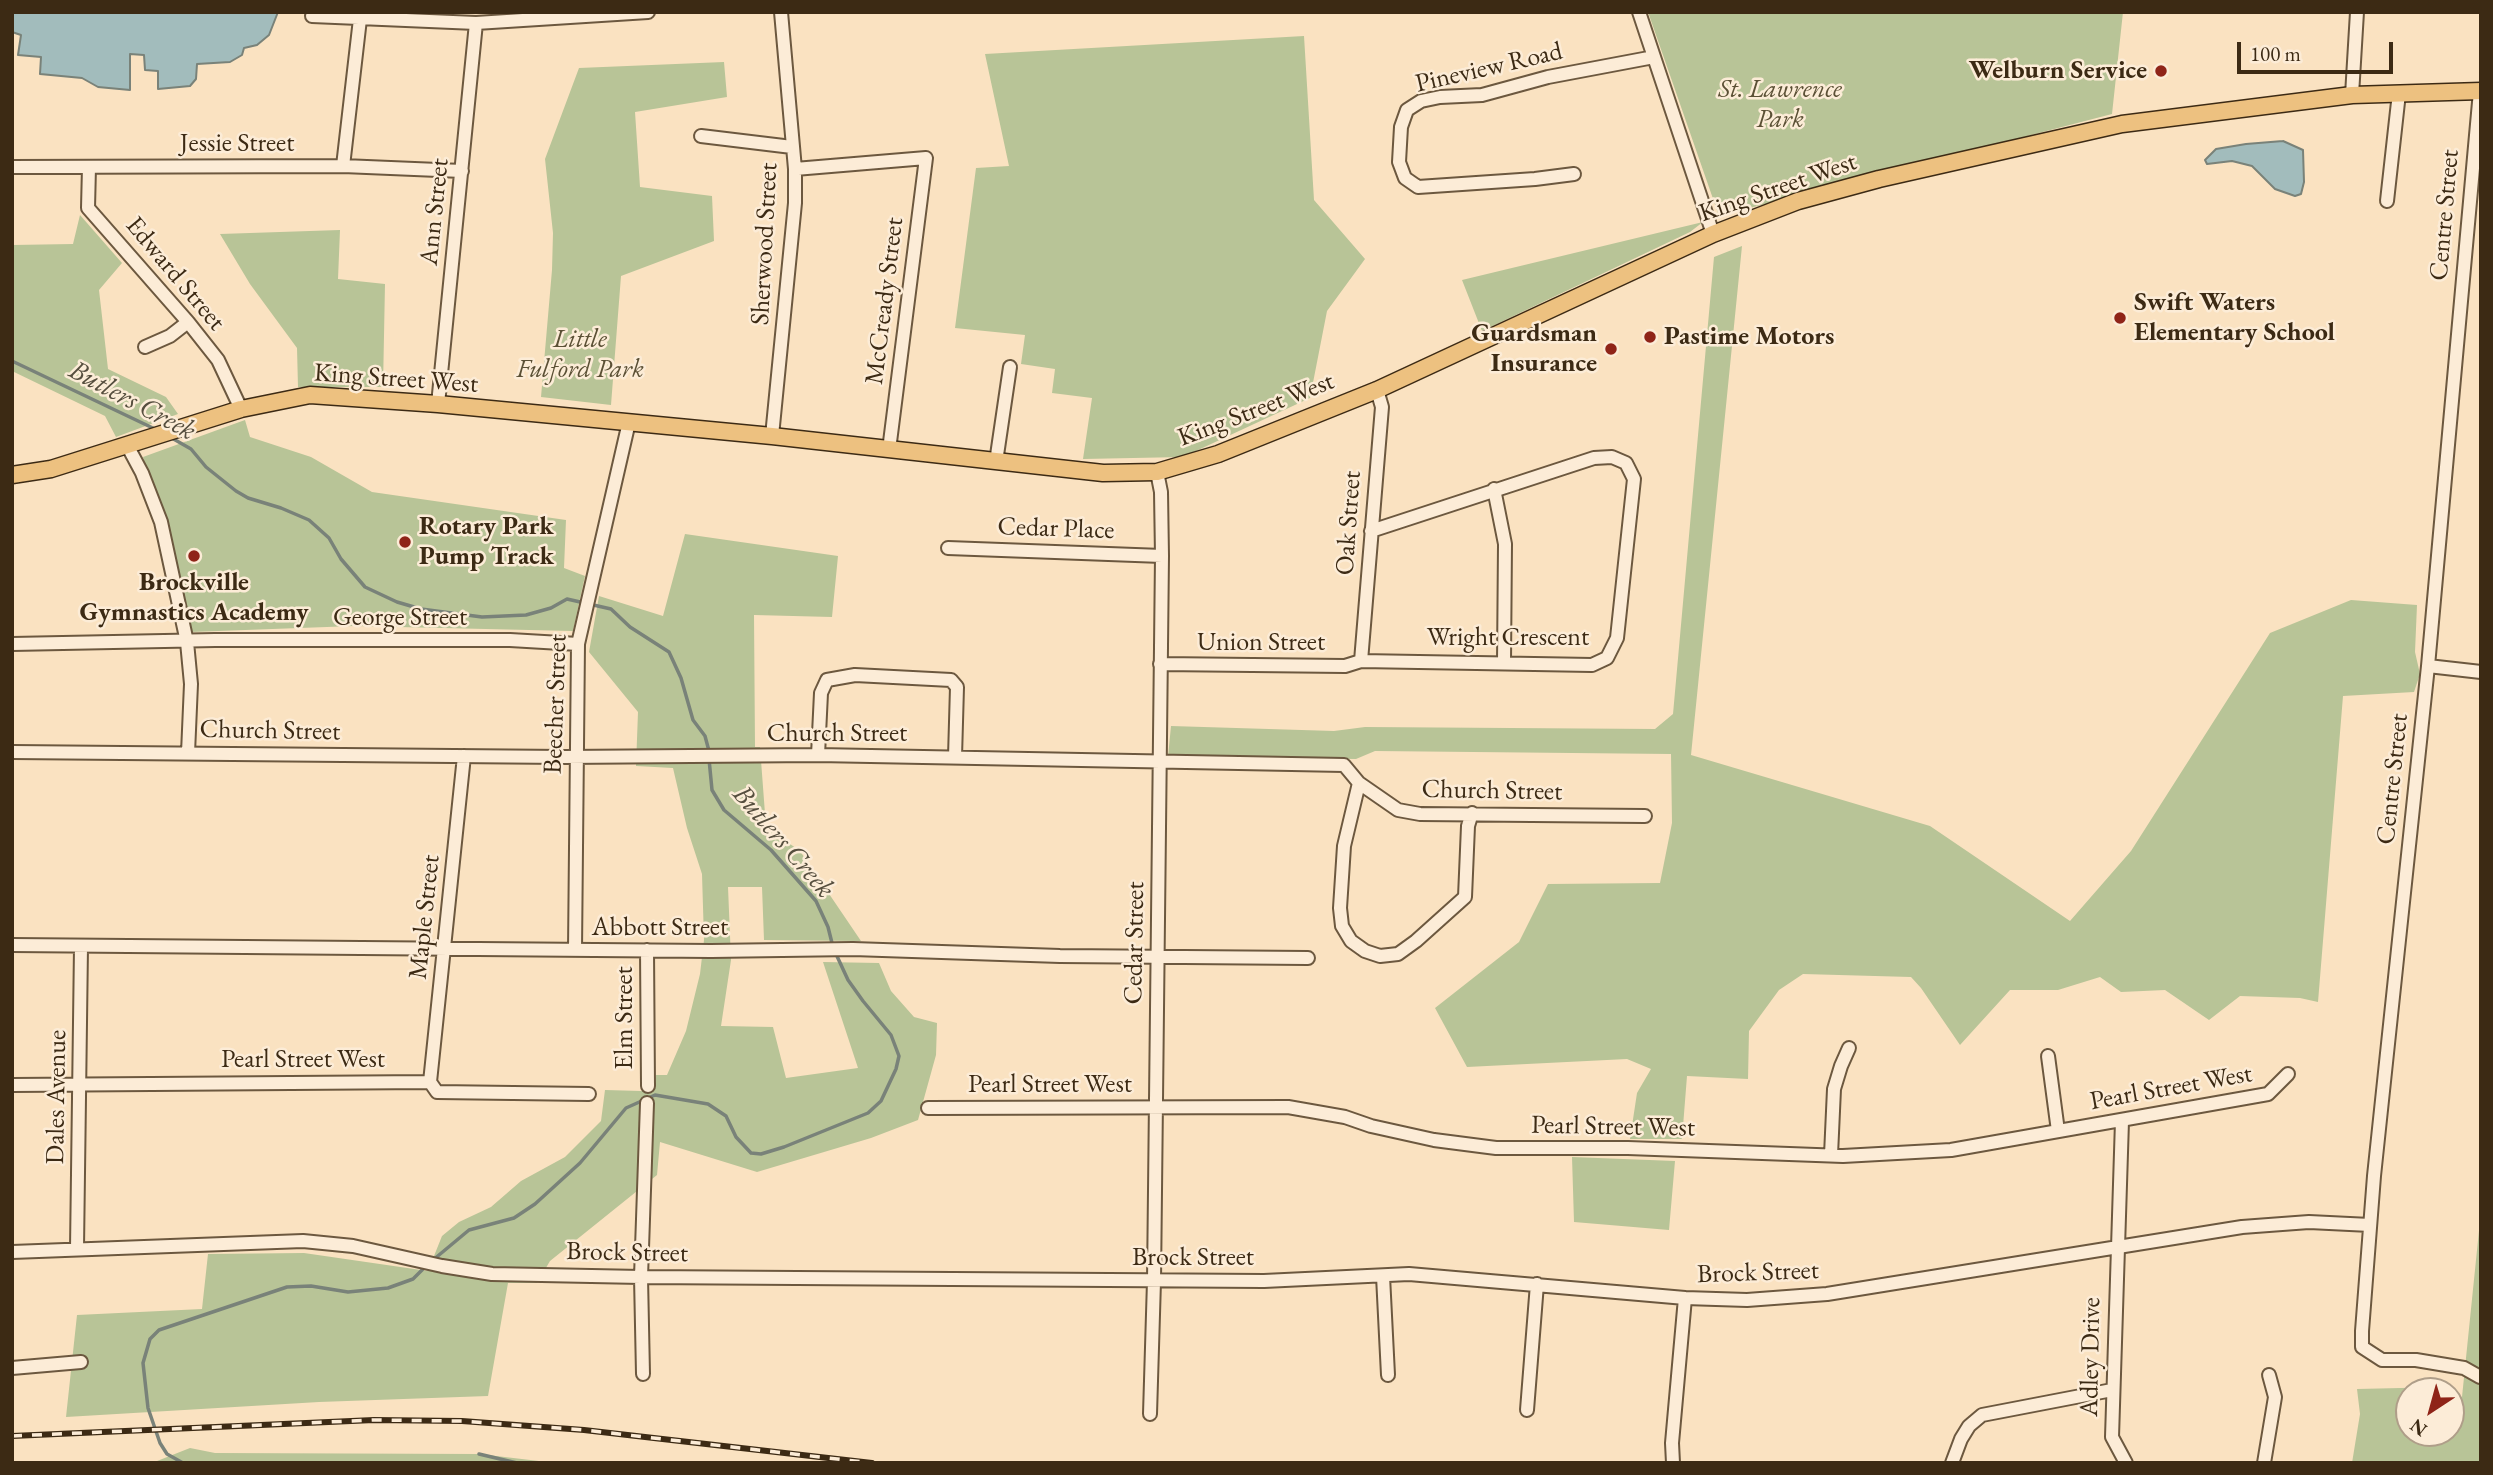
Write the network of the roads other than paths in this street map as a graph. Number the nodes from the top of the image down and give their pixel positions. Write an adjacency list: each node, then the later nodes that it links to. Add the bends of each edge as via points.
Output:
1 (648, 12): 8 (street)
2 (781, 12): 14 (street, Sherwood Street)
3 (1639, 12): 9 (street)
4 (2357, 12): 12 (street)
5 (312, 16): 7 (street)
6 (400, 16): 7 (street); 8 (street)
7 (360, 19): 15 (street)
8 (476, 23): 19 (street, Ann Street)
9 (1654, 57): 20 (street, Pineview Road, via 1482,95 1421,101 1407,110 1401,127 1399,162 1405,178 1418,187); 22 (street)
10 (2480, 91): 11 (main road, King Street West); 46 (street, Centre Street)
11 (2399, 93): 12 (main road, King Street West); 21 (street)
12 (2352, 95): 22 (main road, King Street West, via 2115,126 1879,179 1798,201)
13 (701, 136): 14 (street)
14 (792, 147): 18 (street, Sherwood Street)
15 (343, 166): 17 (street, Jessie Street); 19 (street, Jessie Street)
16 (12, 167): 17 (street, Jessie Street)
17 (89, 167): 23 (street, Edward Street, via 88,208)
18 (795, 169): 30 (street, Sherwood Street, via 791,257); 32 (street, McCready Street, via 926,158)
19 (462, 171): 27 (street, Ann Street)
20 (1574, 174)
21 (2388, 201)
22 (1713, 234): 26 (main road, King Street West)
23 (188, 322): 24 (street); 28 (street, Edward Street, via 218,360)
24 (145, 347)
25 (1010, 367): 33 (street)
26 (1377, 390): 34 (main road, King Street West, via 1218,454); 37 (street, Oak Street, via 1382,407)
27 (438, 404): 28 (main road, King Street West, via 310,395); 29 (main road, King Street West)
28 (241, 409): 31 (main road, King Street West)
29 (629, 422): 30 (main road, King Street West); 42 (street, Beecher Street)
30 (772, 436): 32 (main road, King Street West)
31 (127, 445): 35 (main road, King Street West, via 51,469); 40 (street, via 161,522)
32 (889, 450): 33 (main road, King Street West)
33 (996, 462): 34 (main road, King Street West, via 1103,473)
34 (1157, 472): 39 (street, Cedar Street)
35 (12, 475)
36 (1494, 489): 37 (street, Wright Crescent); 44 (street, via 1505,544); 44 (street, Wright Crescent, via 1594,458 1612,457 1626,463 1634,479 1617,638 1607,658 1592,665)
37 (1371, 531): 43 (street, Oak Street)
38 (948, 548): 39 (street, Cedar Place)
39 (1162, 556): 45 (street, Cedar Street)
40 (187, 642): 41 (street, George Street); 42 (street, George Street, via 510,640); 49 (street, via 191,684)
41 (12, 644)
42 (578, 644): 52 (street, Beecher Street)
43 (1361, 661): 44 (street, Wright Crescent); 45 (street, Union Street, via 1345,666)
44 (1504, 662)
45 (1160, 664): 54 (street, Cedar Street)
46 (2428, 666): 47 (street); 79 (street, Centre Street)
47 (2481, 672)
48 (12, 752): 49 (street, Church Street)
49 (188, 753): 51 (street, Church Street)
50 (818, 755): 52 (street, Church Street); 53 (street, Church Street); 53 (street, via 821,693 827,680 855,675 951,680 957,687)
51 (464, 756): 52 (street, Church Street); 60 (street, Maple Street)
52 (577, 757): 61 (street, Beecher Street)
53 (955, 757): 54 (street, Church Street)
54 (1159, 763): 55 (street, Church Street, via 1344,765); 63 (street, Cedar Street)
55 (1359, 783): 56 (street, Church Street, via 1398,810); 56 (street, via 1344,846 1339,908 1350,941 1380,956 1398,954 1465,897)
56 (1472, 813): 57 (street, Church Street)
57 (1645, 816)
58 (12, 946): 59 (street, Abbott Street)
59 (82, 947): 60 (street, Abbott Street); 69 (street, Dales Avenue)
60 (444, 949): 61 (street, Abbott Street); 68 (street, Maple Street)
61 (575, 950): 62 (street, Abbott Street)
62 (647, 950): 63 (street, Abbott Street); 71 (street, Elm Street)
63 (1158, 956): 64 (street, Abbott Street); 74 (street, Cedar Street)
64 (1308, 958)
65 (1849, 1048): 78 (street, via 1834,1089)
66 (2048, 1056): 77 (street)
67 (2288, 1074): 76 (street, Pearl Street West, via 2268,1094)
68 (430, 1082): 69 (street, Pearl Street West); 72 (street, Pearl Street West, via 437,1091)
69 (79, 1084): 70 (street, Pearl Street West); 80 (street, Dales Avenue)
70 (12, 1085)
71 (648, 1086)
72 (589, 1094)
73 (647, 1103): 84 (street, Elm Street)
74 (1156, 1107): 75 (street, Pearl Street West); 78 (street, Pearl Street West, via 1288,1107 1434,1140 1496,1148); 85 (street, Cedar Street)
75 (928, 1108)
76 (2122, 1121): 77 (street, Pearl Street West); 81 (street, Adley Drive)
77 (2058, 1131): 78 (street, Pearl Street West, via 1951,1150)
78 (1831, 1155)
79 (2370, 1225): 81 (street, Brock Street, via 2309,1222 2242,1227); 93 (street, Centre Street, via 2362,1347 2382,1360 2464,1368)
80 (77, 1248): 82 (street, Brock Street); 84 (street, Brock Street, via 303,1241 353,1246 492,1274)
81 (2117, 1248): 87 (street, Brock Street, via 1827,1294 1747,1300); 94 (street, Adley Drive)
82 (12, 1252)
83 (1383, 1276): 85 (street, Brock Street); 86 (street, Brock Street); 91 (street)
84 (641, 1277): 85 (street, Brock Street); 90 (street, Elm Street)
85 (1154, 1280): 96 (street, Cedar Street)
86 (1537, 1284): 87 (street, Brock Street); 95 (street)
87 (1685, 1298): 97 (street)
88 (82, 1362): 89 (street)
89 (12, 1368)
90 (643, 1374)
91 (1388, 1375)
92 (2269, 1375): 100 (street, via 2275,1397)
93 (2480, 1377)
94 (2112, 1390): 98 (street, via 1982,1415 1969,1426); 99 (street, Adley Drive, via 2112,1437)
95 (1527, 1410)
96 (1150, 1414)
97 (1672, 1463)
98 (1952, 1463)
99 (2126, 1463)
100 (2264, 1463)

